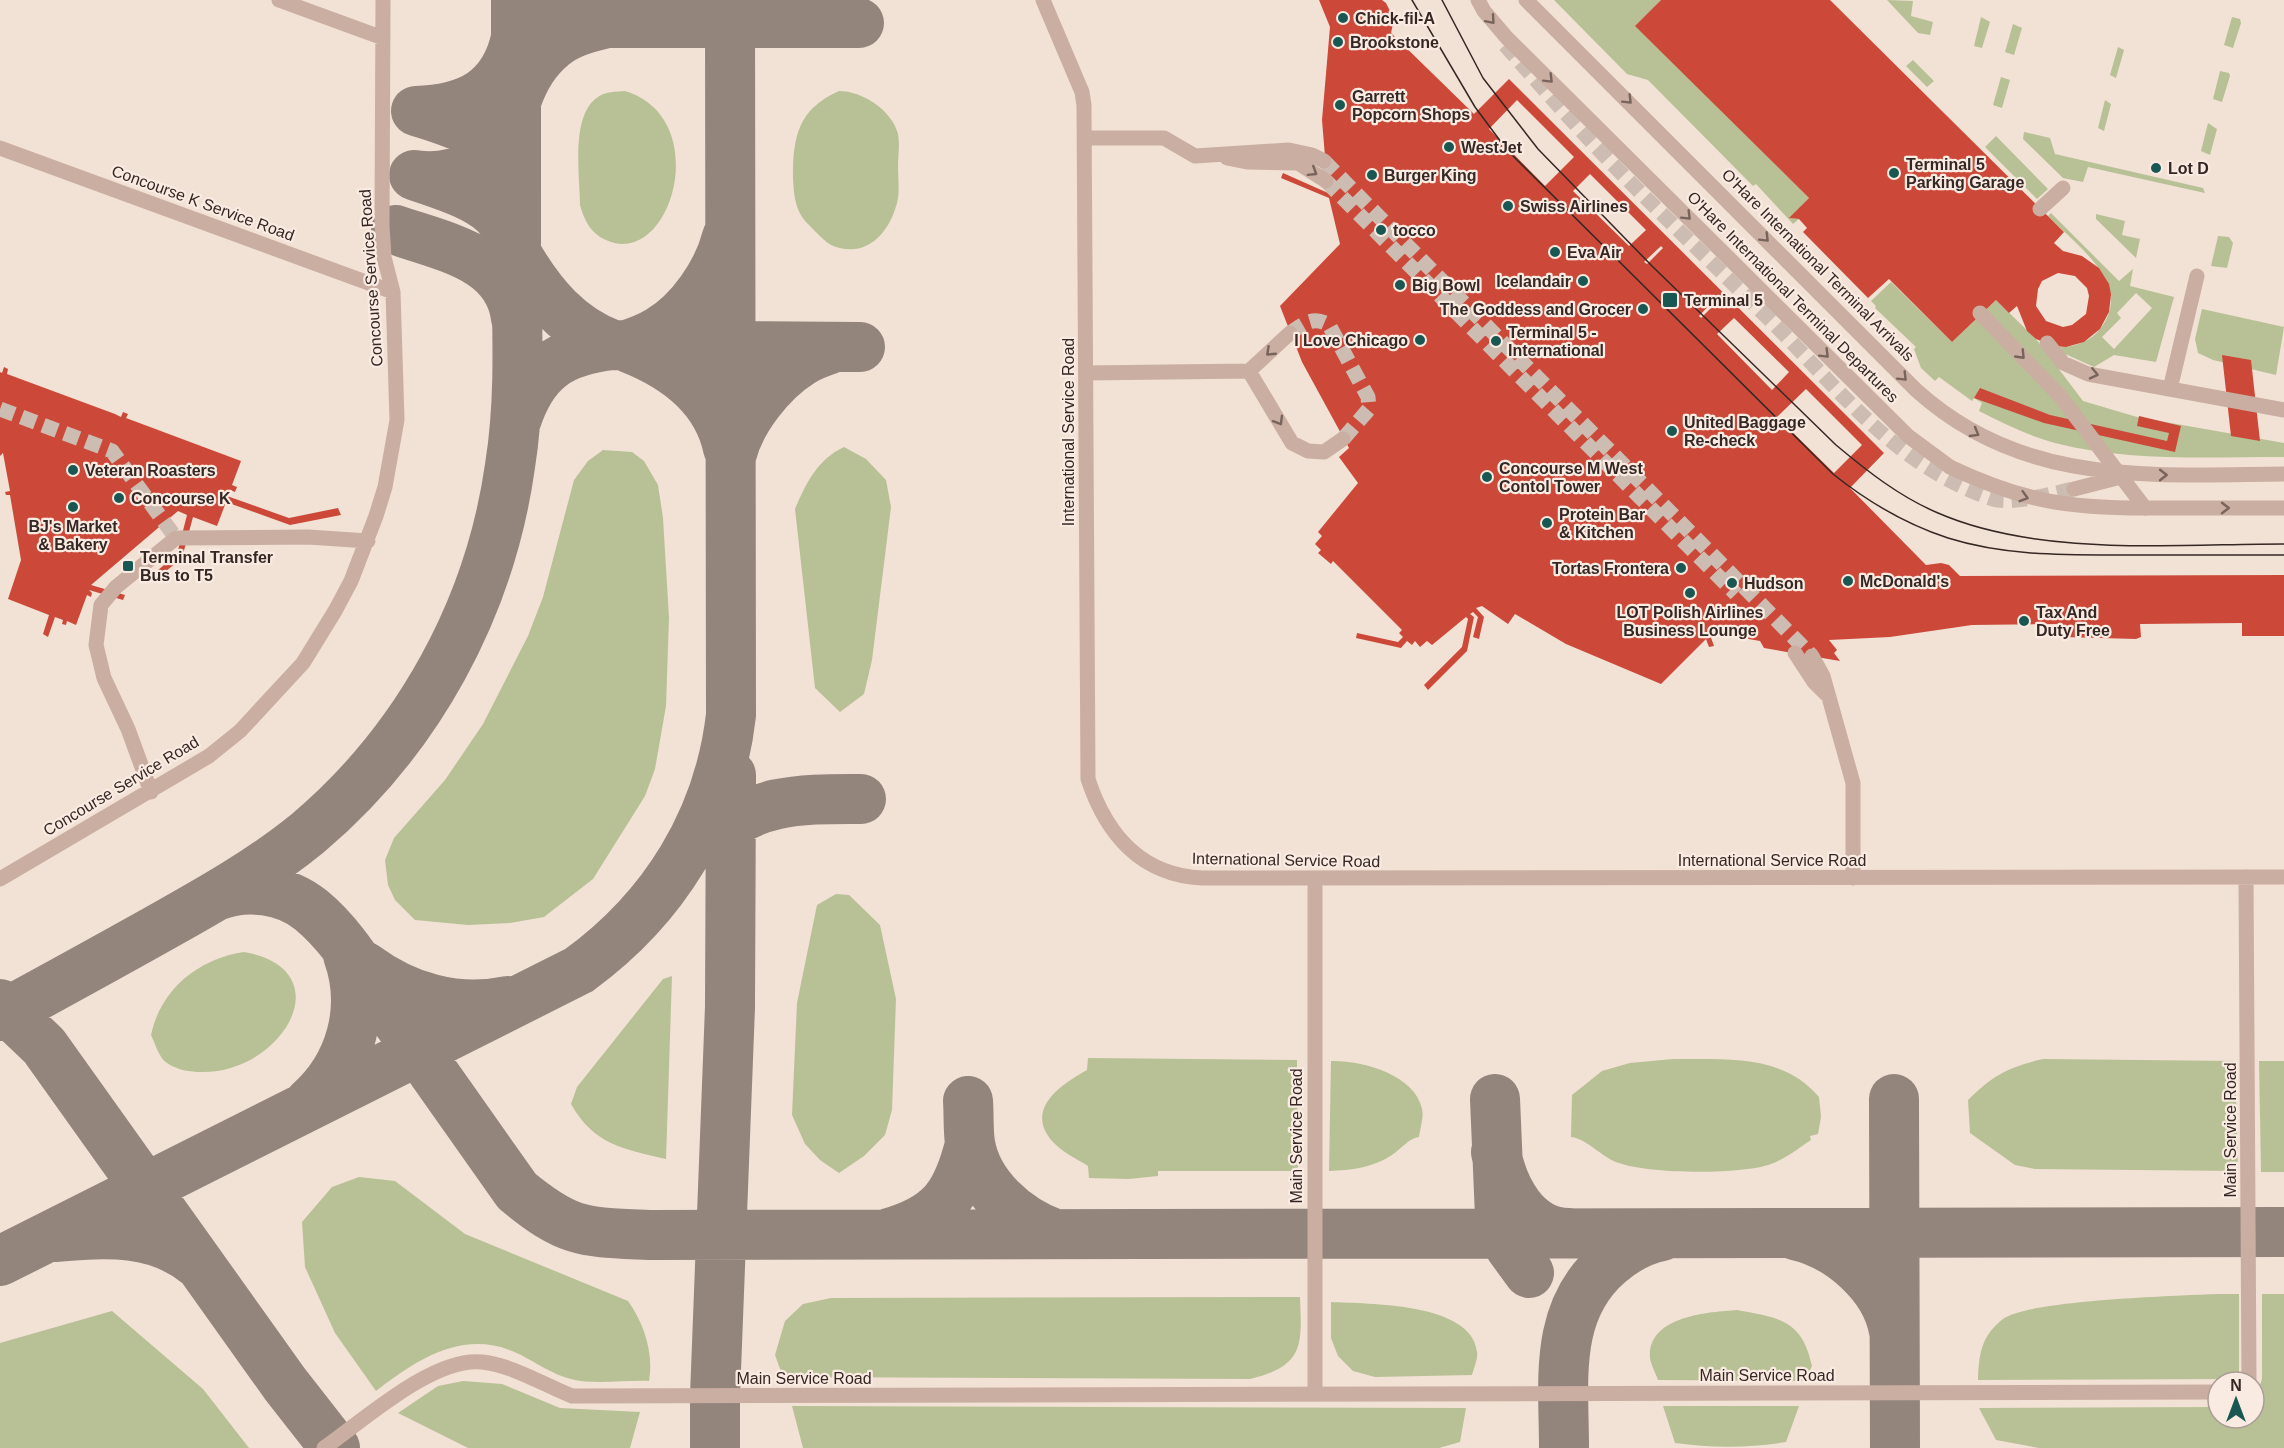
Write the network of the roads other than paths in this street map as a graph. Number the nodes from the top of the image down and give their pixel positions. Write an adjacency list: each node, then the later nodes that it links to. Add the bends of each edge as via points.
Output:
1 (279, 0): 6 (street)
2 (383, 0): 6 (street, Concourse Service Road)
3 (1042, 0): 7 (street, International Service Road, via 1082,92)
4 (1478, 0): 27 (street, O'Hare International Terminal Departures, one-way to 27, bridge, via 1515,46 1908,436 1950,467 2041,502)
5 (1526, 0): 25 (street, O'Hare International Terminal Arrivals, one-way to 25, via 1927,400 1976,435 2011,451 2050,463)
6 (382, 38): 15 (street, Concourse Service Road, via 382,226 384,257)
7 (1085, 138): 9 (street, via 1164,138 1195,156); 20 (street, International Service Road)
8 (0, 148): 15 (street, Concourse K Service Road)
9 (1215, 156): 10 (street, via 1289,150); 11 (street, one-way to 11, via 1247,162 1298,163)
10 (1324, 161)
11 (1326, 181)
12 (2062, 188): 13 (street)
13 (2040, 209)
14 (2197, 276): 21 (street)
15 (393, 292): 29 (street, Concourse Service Road, via 397,420 385,487)
16 (1980, 313): 27 (street, one-way to 27, bridge, via 2060,396)
17 (1290, 333): 19 (street, one-way to 19)
18 (2047, 343): 21 (street, one-way to 21, via 2063,363 2088,374)
19 (1249, 371): 20 (street); 23 (street, one-way to 23, via 1292,443 1308,451 1324,452)
20 (1086, 373): 36 (street, International Service Road, via 1086,754 1088,779 1101,816 1125,846 1186,878)
21 (2170, 389): 22 (street)
22 (2284, 410)
23 (1343, 439)
24 (2284, 474): 25 (street, O'Hare International Terminal Arrivals, one-way to 24)
25 (2130, 475): 26 (street, O'Hare International Terminal Arrivals)
26 (2074, 489)
27 (2145, 508): 28 (street, O'Hare International Terminal Departures, one-way to 28)
28 (2284, 508)
29 (368, 541): 33 (street, Concourse Service Road, via 351,582 303,663 240,731 209,756); 33 (street, via 308,537 176,538 116,587 101,605 96,645 104,678)
30 (1795, 653): 32 (street)
31 (1812, 656): 32 (street, via 1823,675)
32 (1826, 694): 37 (street, via 1853,783)
33 (151, 792): 38 (street, Concourse Service Road)
34 (2246, 877): 35 (street, International Service Road); 37 (street, International Service Road); 39 (street, Main Service Road)
35 (2284, 877)
36 (1315, 878): 37 (street, International Service Road); 41 (street, Main Service Road)
37 (1853, 878)
38 (0, 879)
39 (2249, 1370)
40 (2206, 1392): 41 (street, Main Service Road)
41 (1315, 1394): 42 (street, Main Service Road, via 572,1396 481,1362 455,1364 429,1374)
42 (324, 1448)

